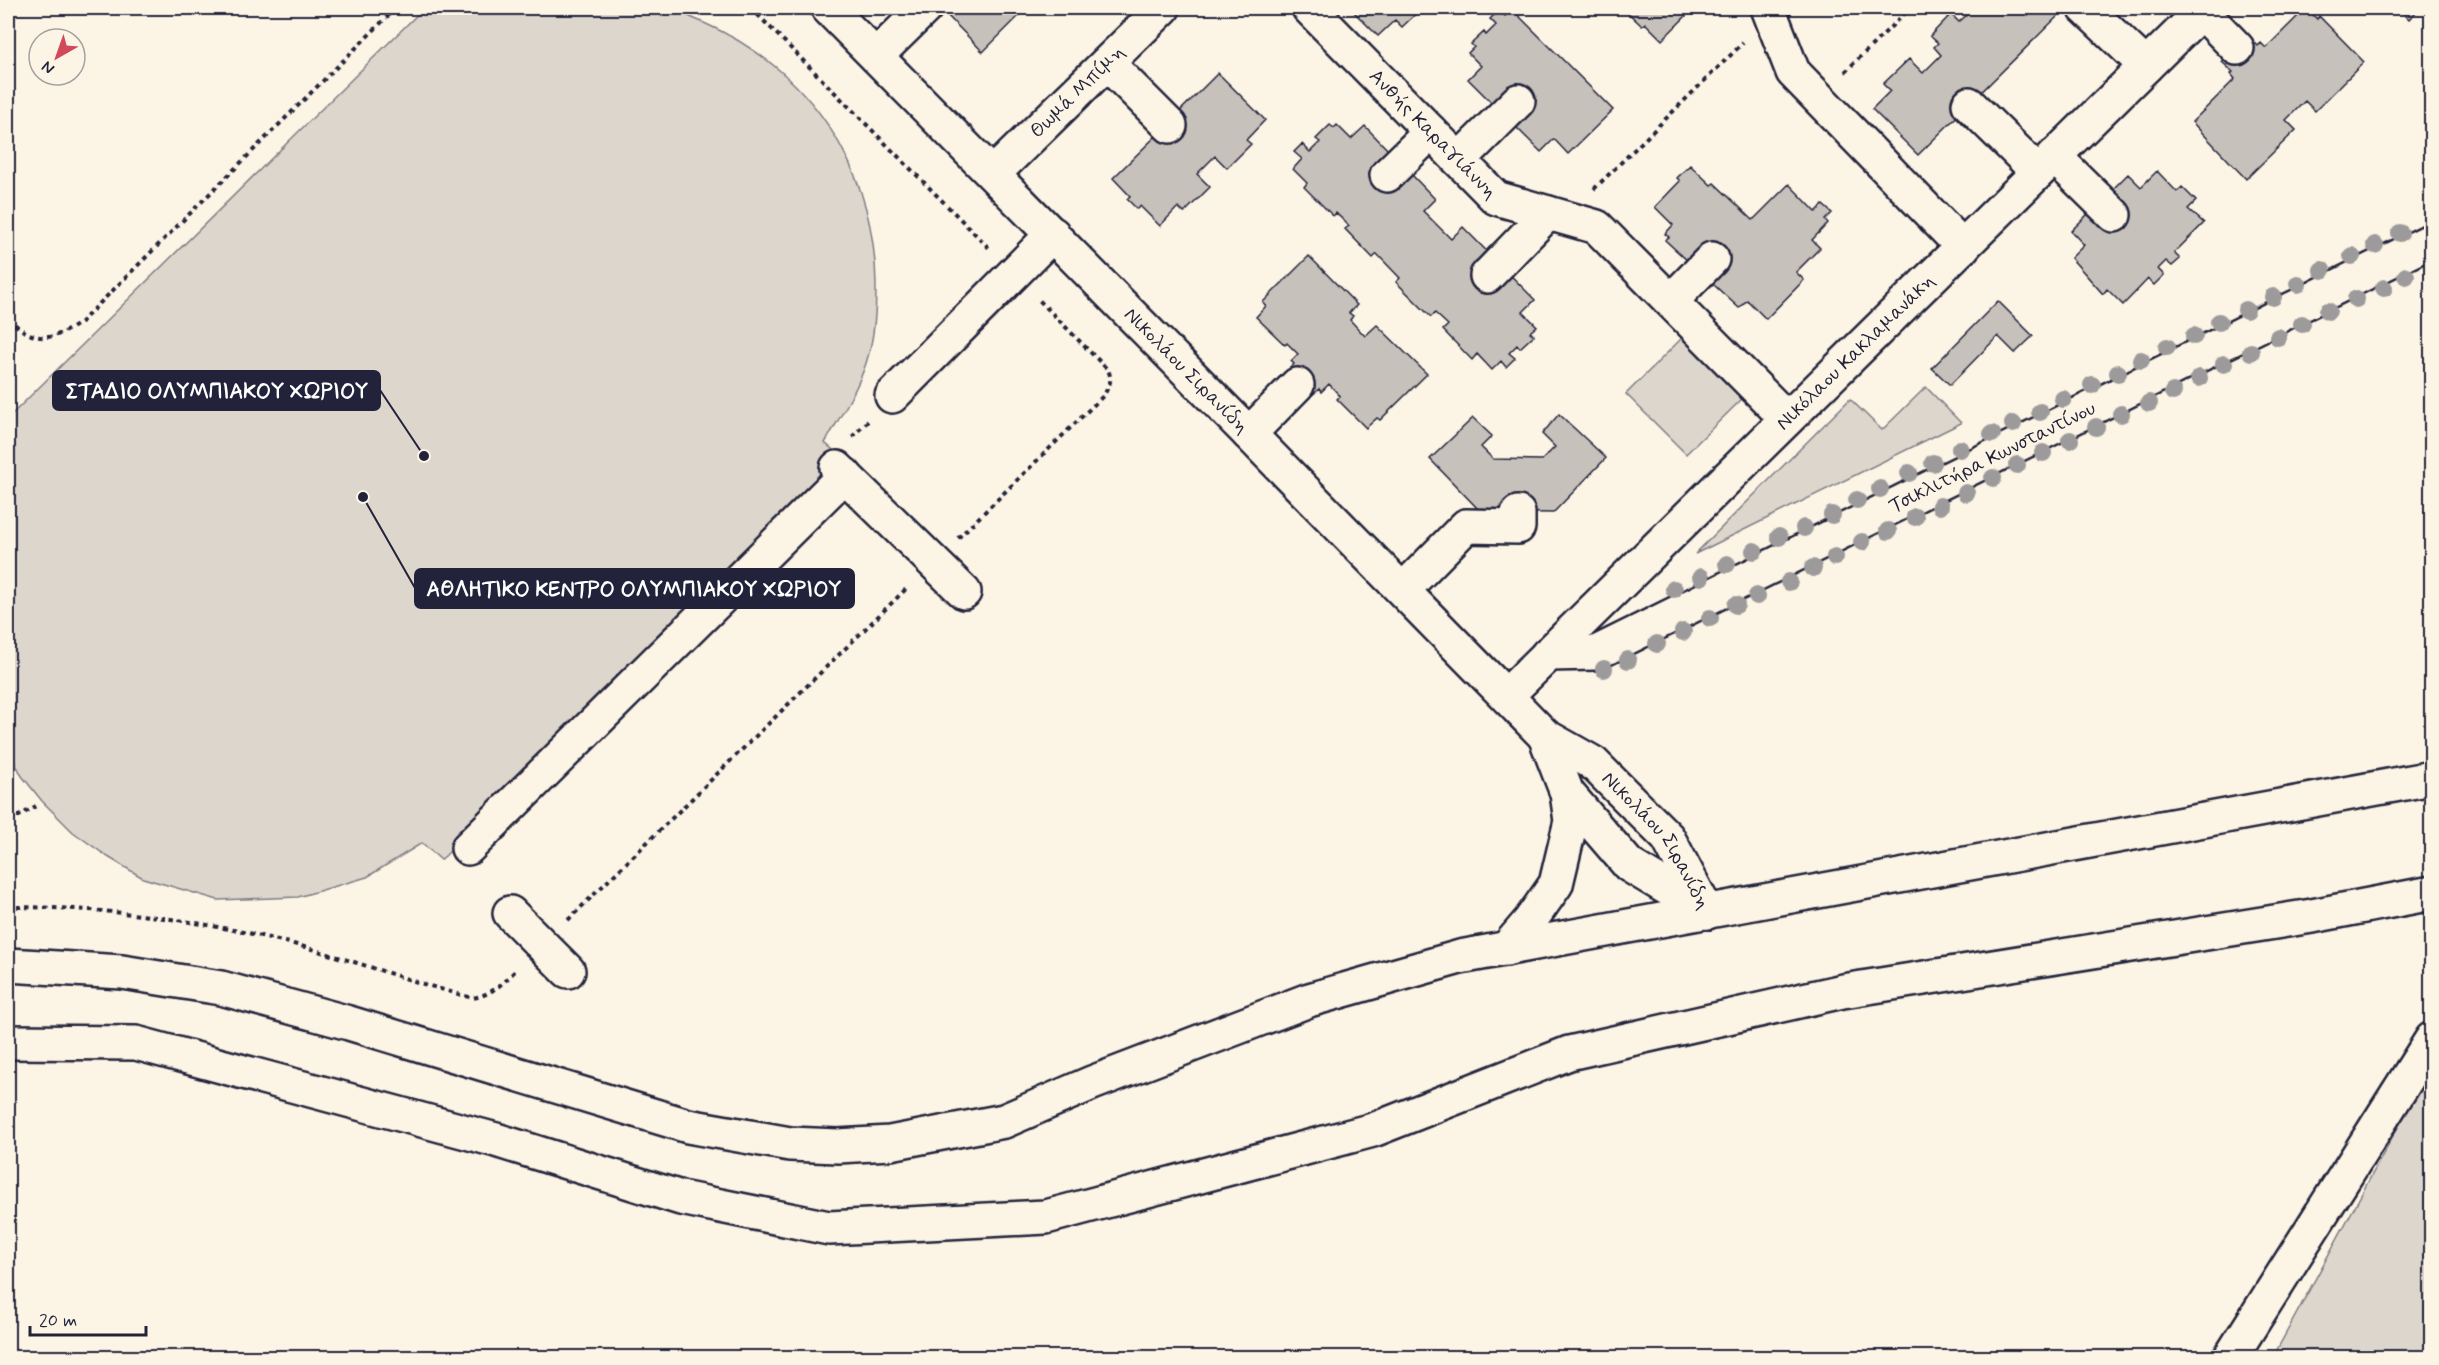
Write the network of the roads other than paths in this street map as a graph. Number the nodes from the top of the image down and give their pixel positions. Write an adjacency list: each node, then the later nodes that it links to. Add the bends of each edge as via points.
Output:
1 (828, 8): 9 (street, Νικολάου Σιρανίδη)
2 (925, 8): 9 (street)
3 (1163, 8): 10 (street, Θωμά Μπίμη)
4 (1309, 8): 15 (street, Ανθής Καραγιάννη)
5 (2085, 8): 11 (street)
6 (2203, 9): 8 (street); 11 (street, Νικόλαου Κακλαμανάκη)
7 (1770, 11): 24 (street, via 1793,72)
8 (2237, 48)
9 (876, 56): 18 (street, Νικολάου Σιρανίδη)
10 (1107, 63): 14 (street); 18 (street, Θωμά Μπίμη)
11 (2146, 66): 17 (street, Νικόλαου Κακλαμανάκη)
12 (1518, 101): 16 (street)
13 (1969, 104): 17 (street)
14 (1170, 126)
15 (1431, 132): 16 (street, Ανθής Καραγιάννη); 19 (street)
16 (1459, 160): 20 (street, Ανθής Καραγιάννη, via 1496,198)
17 (2046, 164): 21 (street); 24 (street, Νικόλαου Κακλαμανάκη)
18 (993, 174): 22 (street, Νικολάου Σιρανίδη)
19 (1387, 175)
20 (1556, 215): 26 (street); 27 (street, Ανθής Καραγιάννη, via 1597,227)
21 (2114, 215)
22 (1053, 234): 29 (street); 31 (street, Νικολάου Σιρανίδη)
23 (2432, 240): 35 (street, Τσικλιτήρα Κωνσταντίνου, via 1596,653)
24 (1963, 247): 30 (street, Νικόλαου Κακλαμανάκη)
25 (1712, 258): 27 (street)
26 (1487, 276)
27 (1671, 301): 30 (street, Ανθής Καραγιάννη)
28 (1297, 385): 31 (street)
29 (892, 396)
30 (1787, 419): 35 (street, Νικόλαου Κακλαμανάκη)
31 (1249, 434): 33 (street, Νικολάου Σιρανίδη)
32 (1518, 513): 33 (street, via 1518,528 1466,526)
33 (1403, 590): 36 (street, Νικολάου Σιρανίδη)
34 (964, 592): 40 (street, via 842,462)
35 (1548, 654): 36 (street, Νικόλαου Κακλαμανάκη)
36 (1507, 695): 37 (street, Νικολάου Σιρανίδη)
37 (1545, 736): 39 (street, Νικολάου Σιρανίδη); 42 (street, Νικολάου Σιρανίδη, via 1593,763 1668,838)
38 (2432, 777): 42 (street)
39 (1568, 793): 42 (street, Νικολάου Σιρανίδη, via 1629,865); 44 (street, via 1571,821 1556,884)
40 (459, 856)
41 (2432, 893): 48 (street, via 1843,991 1569,1053 1373,1130 1046,1217 829,1228 681,1197 496,1140 136,1043)
42 (1707, 912): 44 (street)
43 (510, 913): 46 (street)
44 (1506, 949): 45 (street, via 1460,957 1309,1000 1004,1121 890,1143 838,1146 790,1144 688,1126 221,988 122,972)
45 (8, 964)
46 (568, 971)
47 (2432, 1039): 49 (street)
48 (8, 1042)
49 (2230, 1358)

